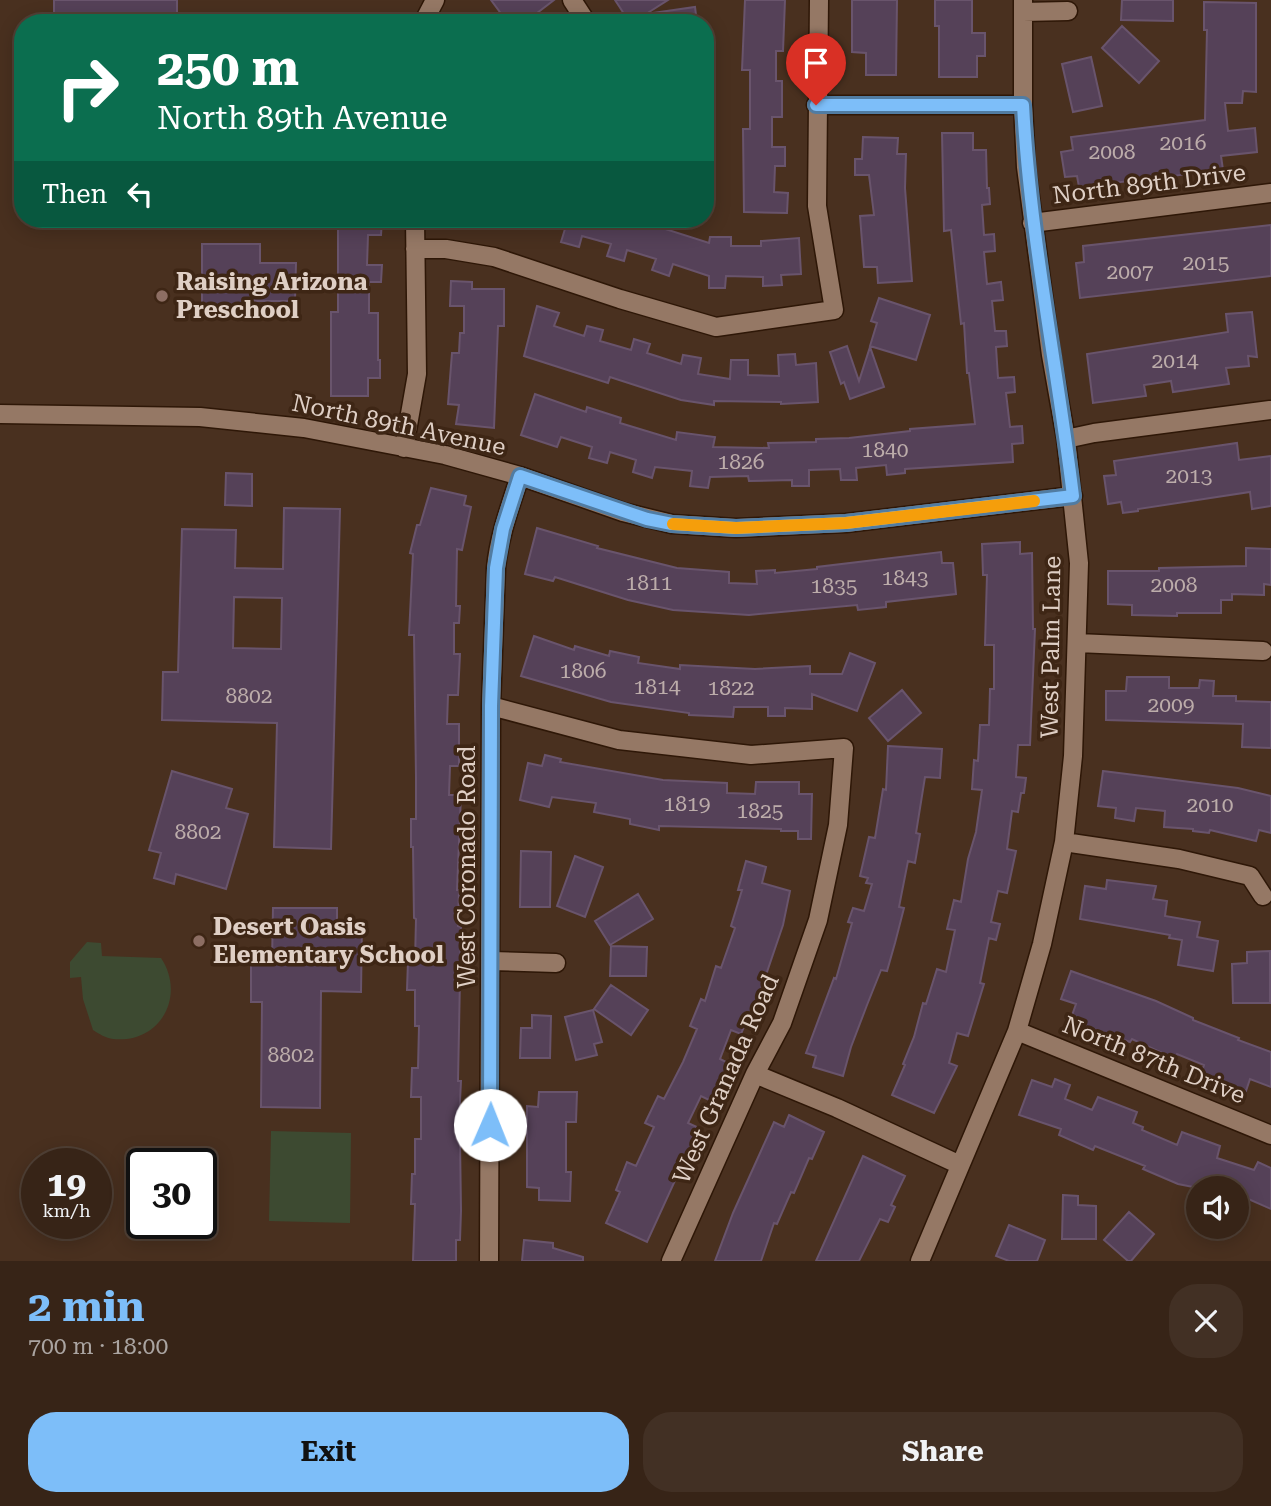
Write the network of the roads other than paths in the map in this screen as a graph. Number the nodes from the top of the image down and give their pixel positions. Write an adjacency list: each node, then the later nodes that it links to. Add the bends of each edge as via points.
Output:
1 (819, 0): 4 (street)
2 (1023, 6): 3 (street, West Palm Lane); 5 (street, West Palm Lane)
3 (1068, 11)
4 (816, 105): 5 (street); 9 (street, via 817,205 834,310 716,327 494,257 446,248)
5 (1023, 105): 7 (street, West Palm Lane)
6 (1271, 193): 7 (street, North 89th Drive)
7 (1032, 223): 12 (street, West Palm Lane)
8 (415, 228): 9 (street)
9 (415, 249): 13 (street, via 417,374)
10 (1270, 410): 12 (street)
11 (0, 414): 13 (street, North 89th Avenue, via 200,417 304,428)
12 (1066, 439): 15 (street, West Palm Lane)
13 (404, 448): 14 (street, North 89th Avenue)
14 (520, 476): 15 (street, North 89th Avenue, via 647,519 736,528 846,523); 18 (street, West Coronado Road, via 498,548)
15 (1073, 496): 16 (street, West Palm Lane, via 1079,563)
16 (1077, 643): 17 (street); 19 (street, West Palm Lane)
17 (1263, 651)
18 (491, 706): 21 (street, West Coronado Road); 24 (street, West Granada Road, via 620,740 751,755 844,748 838,825 818,920 782,1023)
19 (1064, 842): 20 (street, via 1180,859 1250,876); 23 (street, West Palm Lane)
20 (1263, 896)
21 (491, 961): 22 (street); 27 (street, West Coronado Road)
22 (556, 963)
23 (1017, 1031): 25 (street, North 87th Drive); 26 (street, West Palm Lane)
24 (755, 1074): 26 (street); 28 (street, West Granada Road)
25 (1271, 1135)
26 (960, 1165): 29 (street, West Palm Lane)
27 (489, 1261)
28 (671, 1261)
29 (920, 1261)

